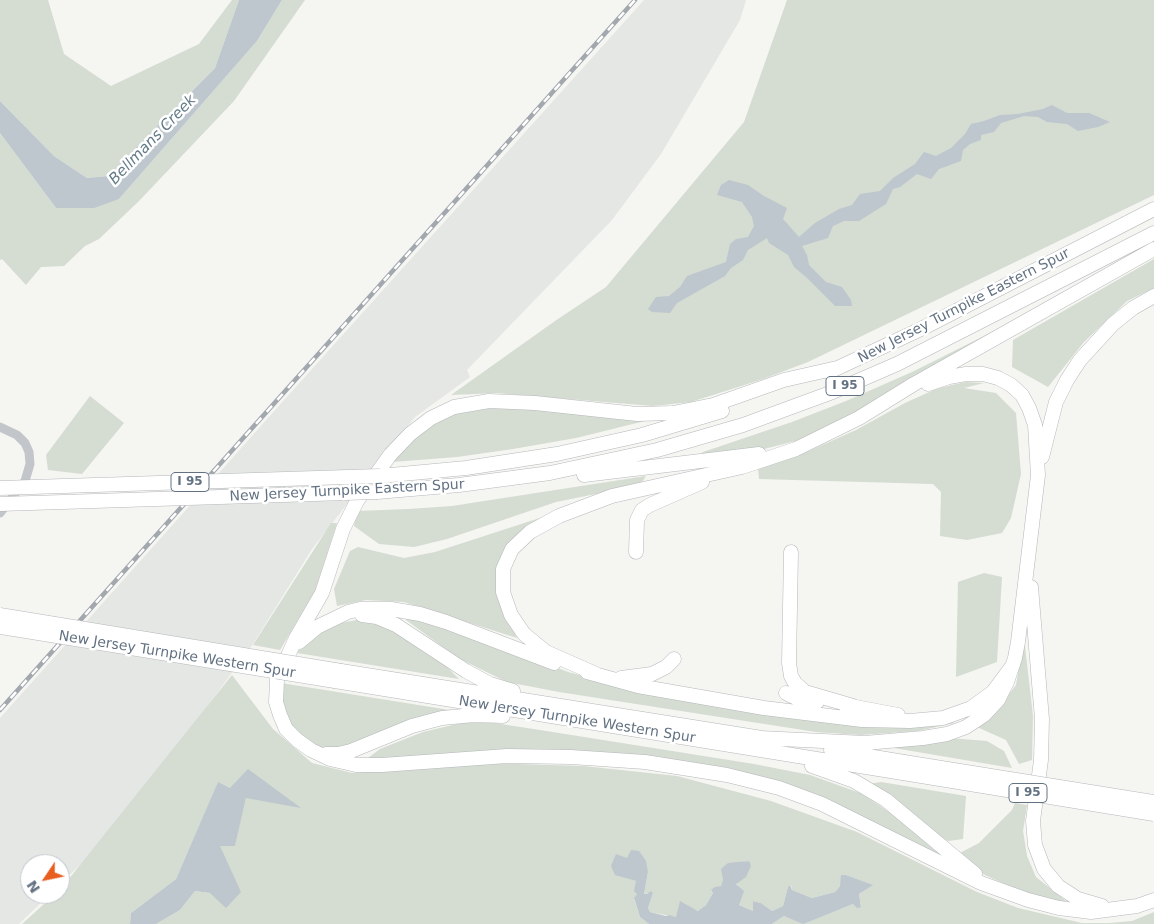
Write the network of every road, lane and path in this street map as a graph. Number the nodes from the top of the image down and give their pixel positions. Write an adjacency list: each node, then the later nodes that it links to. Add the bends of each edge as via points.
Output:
1 (1154, 209): 5 (highway, New Jersey Turnpike Eastern Spur / I 95)
2 (1154, 233): 11 (highway, New Jersey Turnpike Eastern Spur / I 95, via 929,349 812,400 657,450)
3 (1154, 250): 6 (highway, via 914,384)
4 (1154, 296): 10 (highway, via 1113,324 1073,369 1052,413)
5 (837, 368): 12 (highway, New Jersey Turnpike Eastern Spur / I 95, bridge, via 714,414 594,447 484,466 380,476); 21 (highway, via 784,380 713,405 673,413 637,414 500,401 462,405 439,413 396,448 357,502 343,529 322,593)
6 (885, 404): 8 (highway); 10 (highway, via 949,377 975,374 998,378 1017,390 1030,408 1036,433)
7 (0, 428): 14 (street, via 17,435 25,443 30,464 25,481)
8 (815, 439): 9 (highway, via 787,453); 11 (highway, via 731,458 591,474)
9 (742, 467): 16 (highway, via 644,508 637,520); 24 (highway, via 612,496 550,520 524,536 512,549 503,570 502,584 514,622 546,652)
10 (1038, 475): 15 (highway)
11 (514, 478): 13 (highway, New Jersey Turnpike Eastern Spur / I 95, bridge, via 377,492)
12 (0, 488)
13 (0, 504)
14 (0, 513)
15 (1031, 535): 23 (highway); 40 (highway, via 1032,607 1042,719 1041,760 1033,821 1035,845 1044,869 1064,891 1085,902)
16 (636, 552)
17 (791, 552): 28 (highway, via 791,676 805,692)
18 (0, 615): 25 (highway, New Jersey Turnpike Western Spur / I 95, bridge)
19 (336, 617): 21 (highway, via 311,631); 24 (highway, via 354,610 374,608 420,614 558,665); 29 (highway, via 362,615 383,619 466,671 498,687 584,703)
20 (3, 628): 25 (highway, New Jersey Turnpike Western Spur / I 95, bridge)
21 (287, 656): 34 (highway, via 276,686 280,715 297,740)
22 (674, 659): 26 (highway, via 666,667 647,675)
23 (1013, 665): 31 (highway, via 999,685 977,705 951,716); 32 (highway, via 994,706 978,720 954,732 865,743)
24 (596, 674): 26 (highway)
25 (338, 676): 29 (highway, New Jersey Turnpike Western Spur / I 95); 30 (highway, New Jersey Turnpike Western Spur / I 95)
26 (612, 678): 31 (highway, via 638,686 785,711 868,720)
27 (786, 693): 28 (highway, via 799,699)
28 (853, 706): 31 (highway)
29 (620, 716): 32 (highway, New Jersey Turnpike Western Spur / I 95)
30 (576, 720): 33 (highway, New Jersey Turnpike Western Spur / I 95); 34 (highway, via 452,716 412,726 344,753)
31 (923, 721)
32 (760, 738): 35 (highway, New Jersey Turnpike Western Spur / I 95)
33 (721, 744): 35 (highway, New Jersey Turnpike Western Spur / I 95); 38 (highway, via 768,758 821,768 858,784 902,812 972,872)
34 (318, 753): 38 (highway, via 339,762 373,766 507,756 589,757 667,765 727,776 779,788 822,804 981,883)
35 (904, 767): 36 (highway, New Jersey Turnpike Western Spur / I 95, bridge); 37 (highway, New Jersey Turnpike Western Spur / I 95, bridge)
36 (1154, 802)
37 (1154, 814)
38 (1010, 894): 40 (highway, via 1071,910 1091,912)
39 (1154, 900): 40 (highway)
40 (1120, 908)

